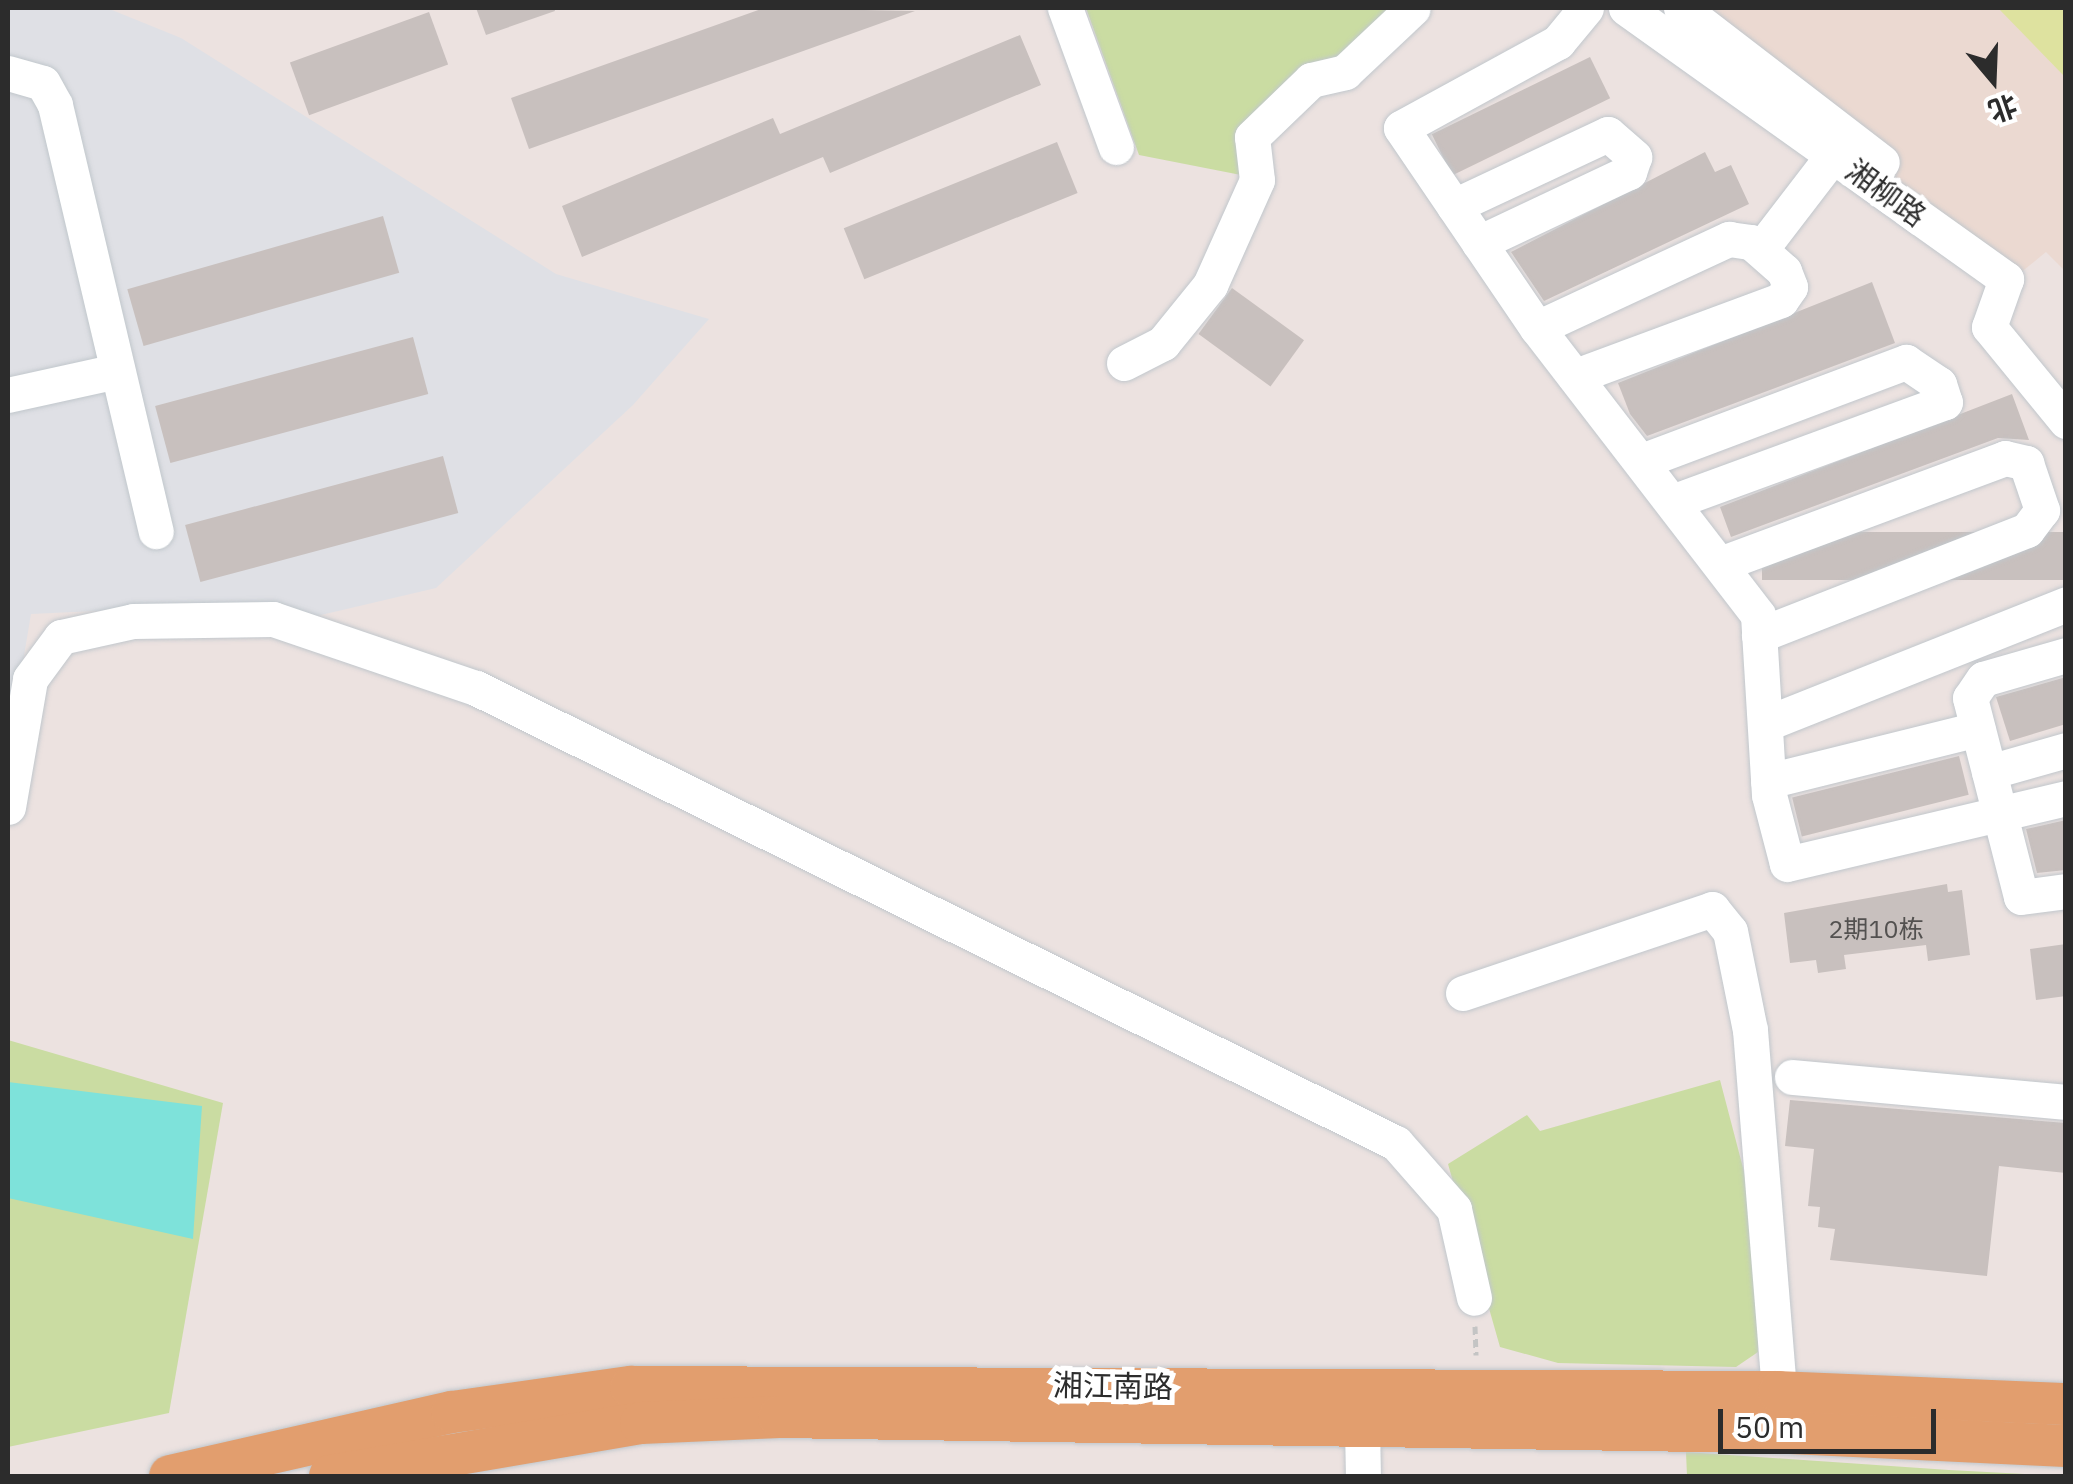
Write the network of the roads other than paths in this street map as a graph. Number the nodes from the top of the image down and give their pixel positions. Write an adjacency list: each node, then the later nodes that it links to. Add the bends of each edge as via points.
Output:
1 (1064, 8): 7 (street)
2 (1413, 8): 14 (street, via 1345,72 1311,80 1252,137 1257,180 1210,285 1163,343)
3 (1586, 8): 10 (street, via 1558,42 1401,128)
4 (1626, 8): 8 (street, 湘柳路)
5 (1681, 8): 9 (street)
6 (8, 73): 15 (street, via 42,83 55,105)
7 (1116, 147)
8 (1833, 155): 12 (street); 18 (street, 湘柳路, via 2006,279 1989,328)
9 (1920, 192)
10 (1454, 206): 11 (street); 11 (street, via 1608,134 1634,157 1628,172)
11 (1479, 242): 13 (street)
12 (1761, 249): 13 (street, via 1729,239); 16 (street, via 1784,271 1790,287 1781,300)
13 (1537, 328): 16 (street)
14 (1124, 363)
15 (117, 371): 17 (street); 21 (street)
16 (1575, 376): 19 (street)
17 (8, 395)
18 (2066, 420)
19 (1642, 461): 20 (street); 20 (street, via 1906,362 1939,384 1945,402)
20 (1674, 501): 22 (street)
21 (156, 531)
22 (1723, 562): 24 (street, via 1758,615); 24 (street, via 2005,458 2026,464 2042,510 2026,530)
23 (2066, 604): 26 (street)
24 (1759, 635): 26 (street)
25 (2066, 655): 27 (street, via 1983,680 1970,698)
26 (1764, 724): 30 (street)
27 (1978, 729): 29 (street); 30 (street)
28 (2066, 750): 29 (street)
29 (1988, 772): 33 (street)
30 (1768, 781): 33 (street, via 1786,864)
31 (2066, 798): 33 (street)
32 (8, 807): 38 (street, via 30,680 61,637 133,621 273,619 476,688 1396,1144 1454,1209)
33 (1999, 814): 34 (street, via 2020,897)
34 (2066, 892)
35 (1463, 993): 39 (street, via 1712,910 1730,932 1750,1030)
36 (1792, 1076): 37 (street)
37 (2066, 1102)
38 (1474, 1298)
39 (1779, 1392): 40 (main road, 湘江南路); 43 (main road, 湘江南路, via 632,1386 452,1412)
40 (2066, 1404)
41 (1362, 1426): 42 (main road, 湘江南路); 44 (main road, 湘江南路, via 641,1423); 45 (street)
42 (2066, 1446)
43 (170, 1476)
44 (330, 1476)
45 (1363, 1476)

